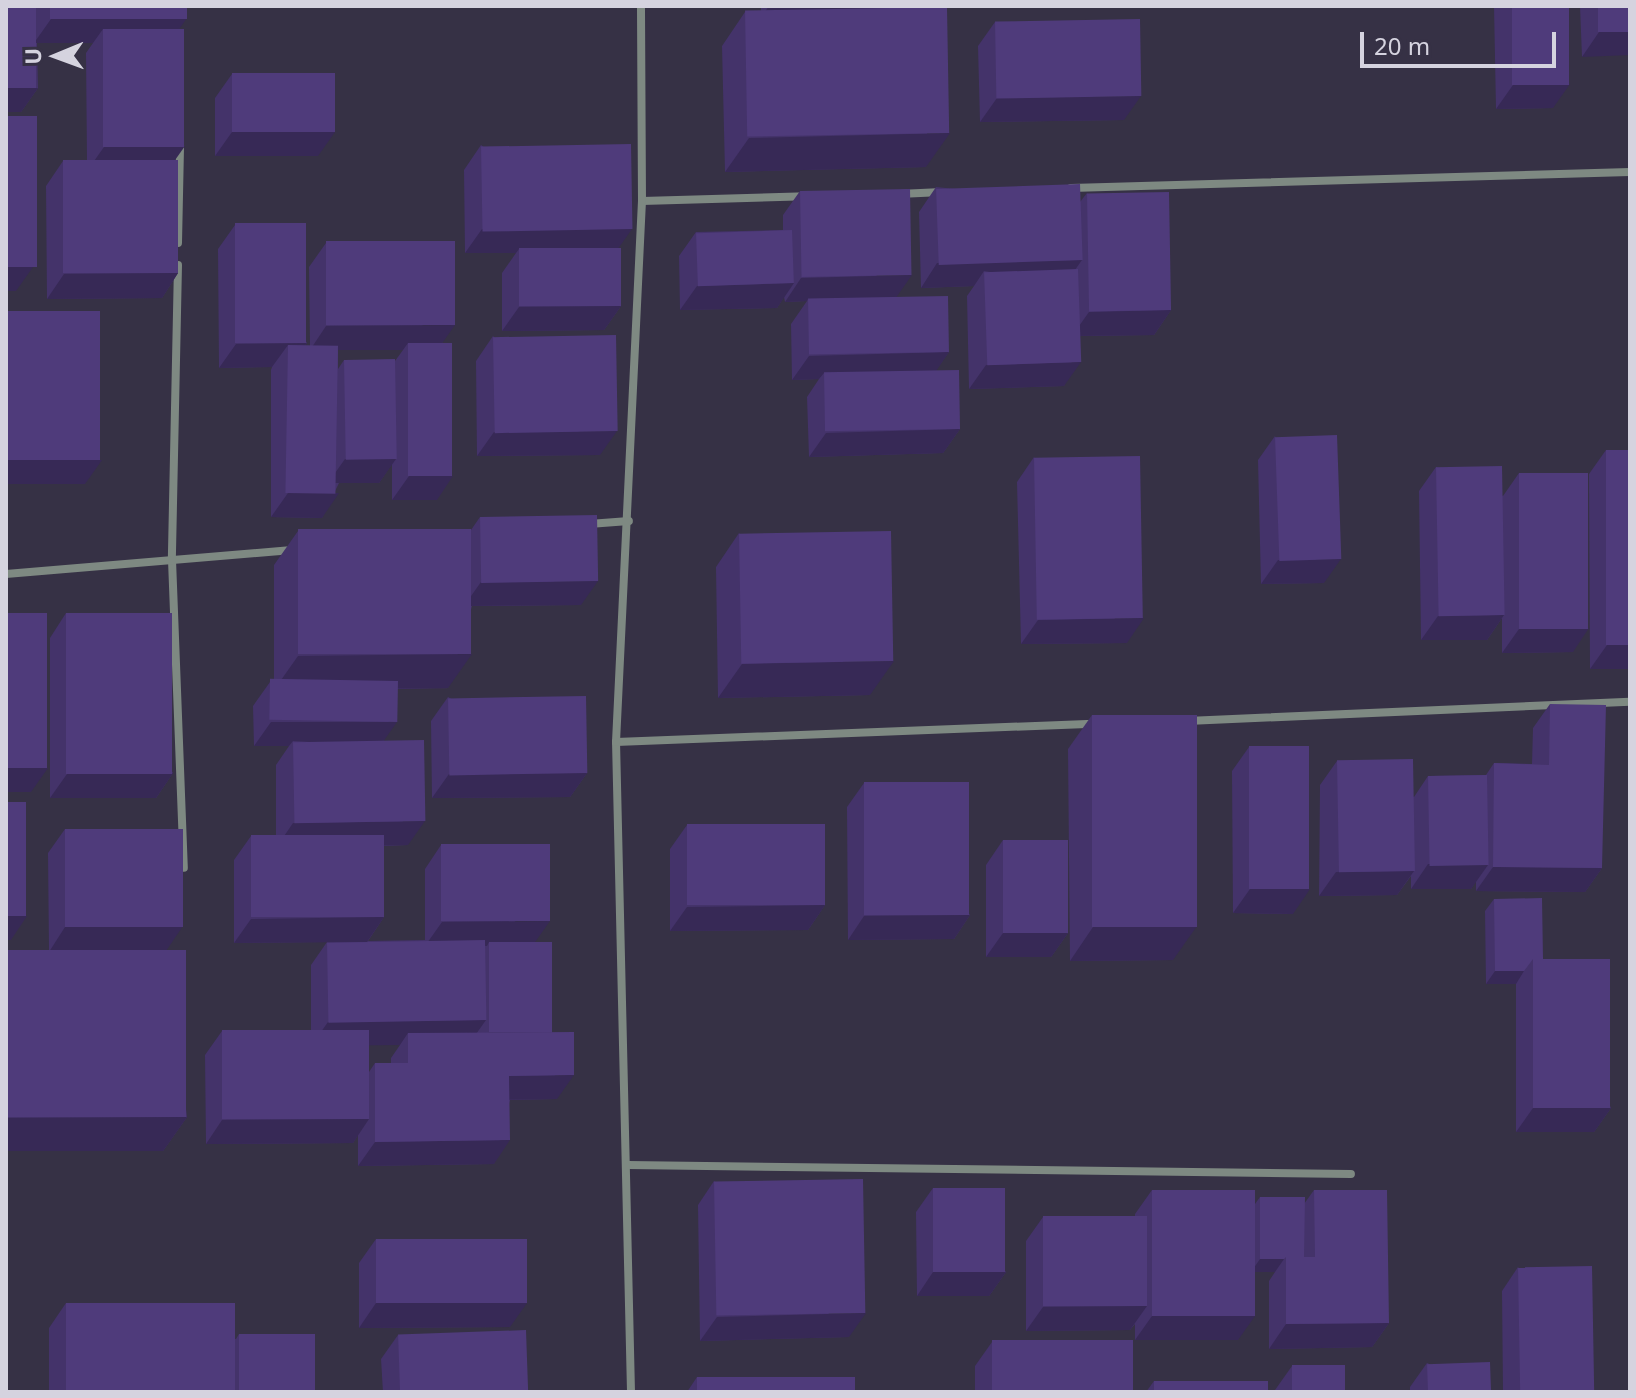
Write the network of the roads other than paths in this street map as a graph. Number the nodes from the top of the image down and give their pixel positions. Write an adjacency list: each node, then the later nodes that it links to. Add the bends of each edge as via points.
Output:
1 (641, 6): 8 (street)
2 (180, 138): 12 (street)
3 (1630, 172): 4 (street)
4 (1056, 189)
5 (961, 192): 6 (street)
6 (881, 194)
7 (817, 196): 8 (street)
8 (642, 201): 9 (street)
9 (629, 521): 10 (street); 17 (street)
10 (582, 525)
11 (314, 548): 12 (street)
12 (172, 560): 13 (street); 18 (street)
13 (6, 574)
14 (1630, 702): 15 (street)
15 (1174, 721)
16 (1110, 724): 17 (street)
17 (616, 742): 19 (street)
18 (184, 868)
19 (628, 1165): 20 (street); 21 (street)
20 (1351, 1174)
21 (631, 1392)

